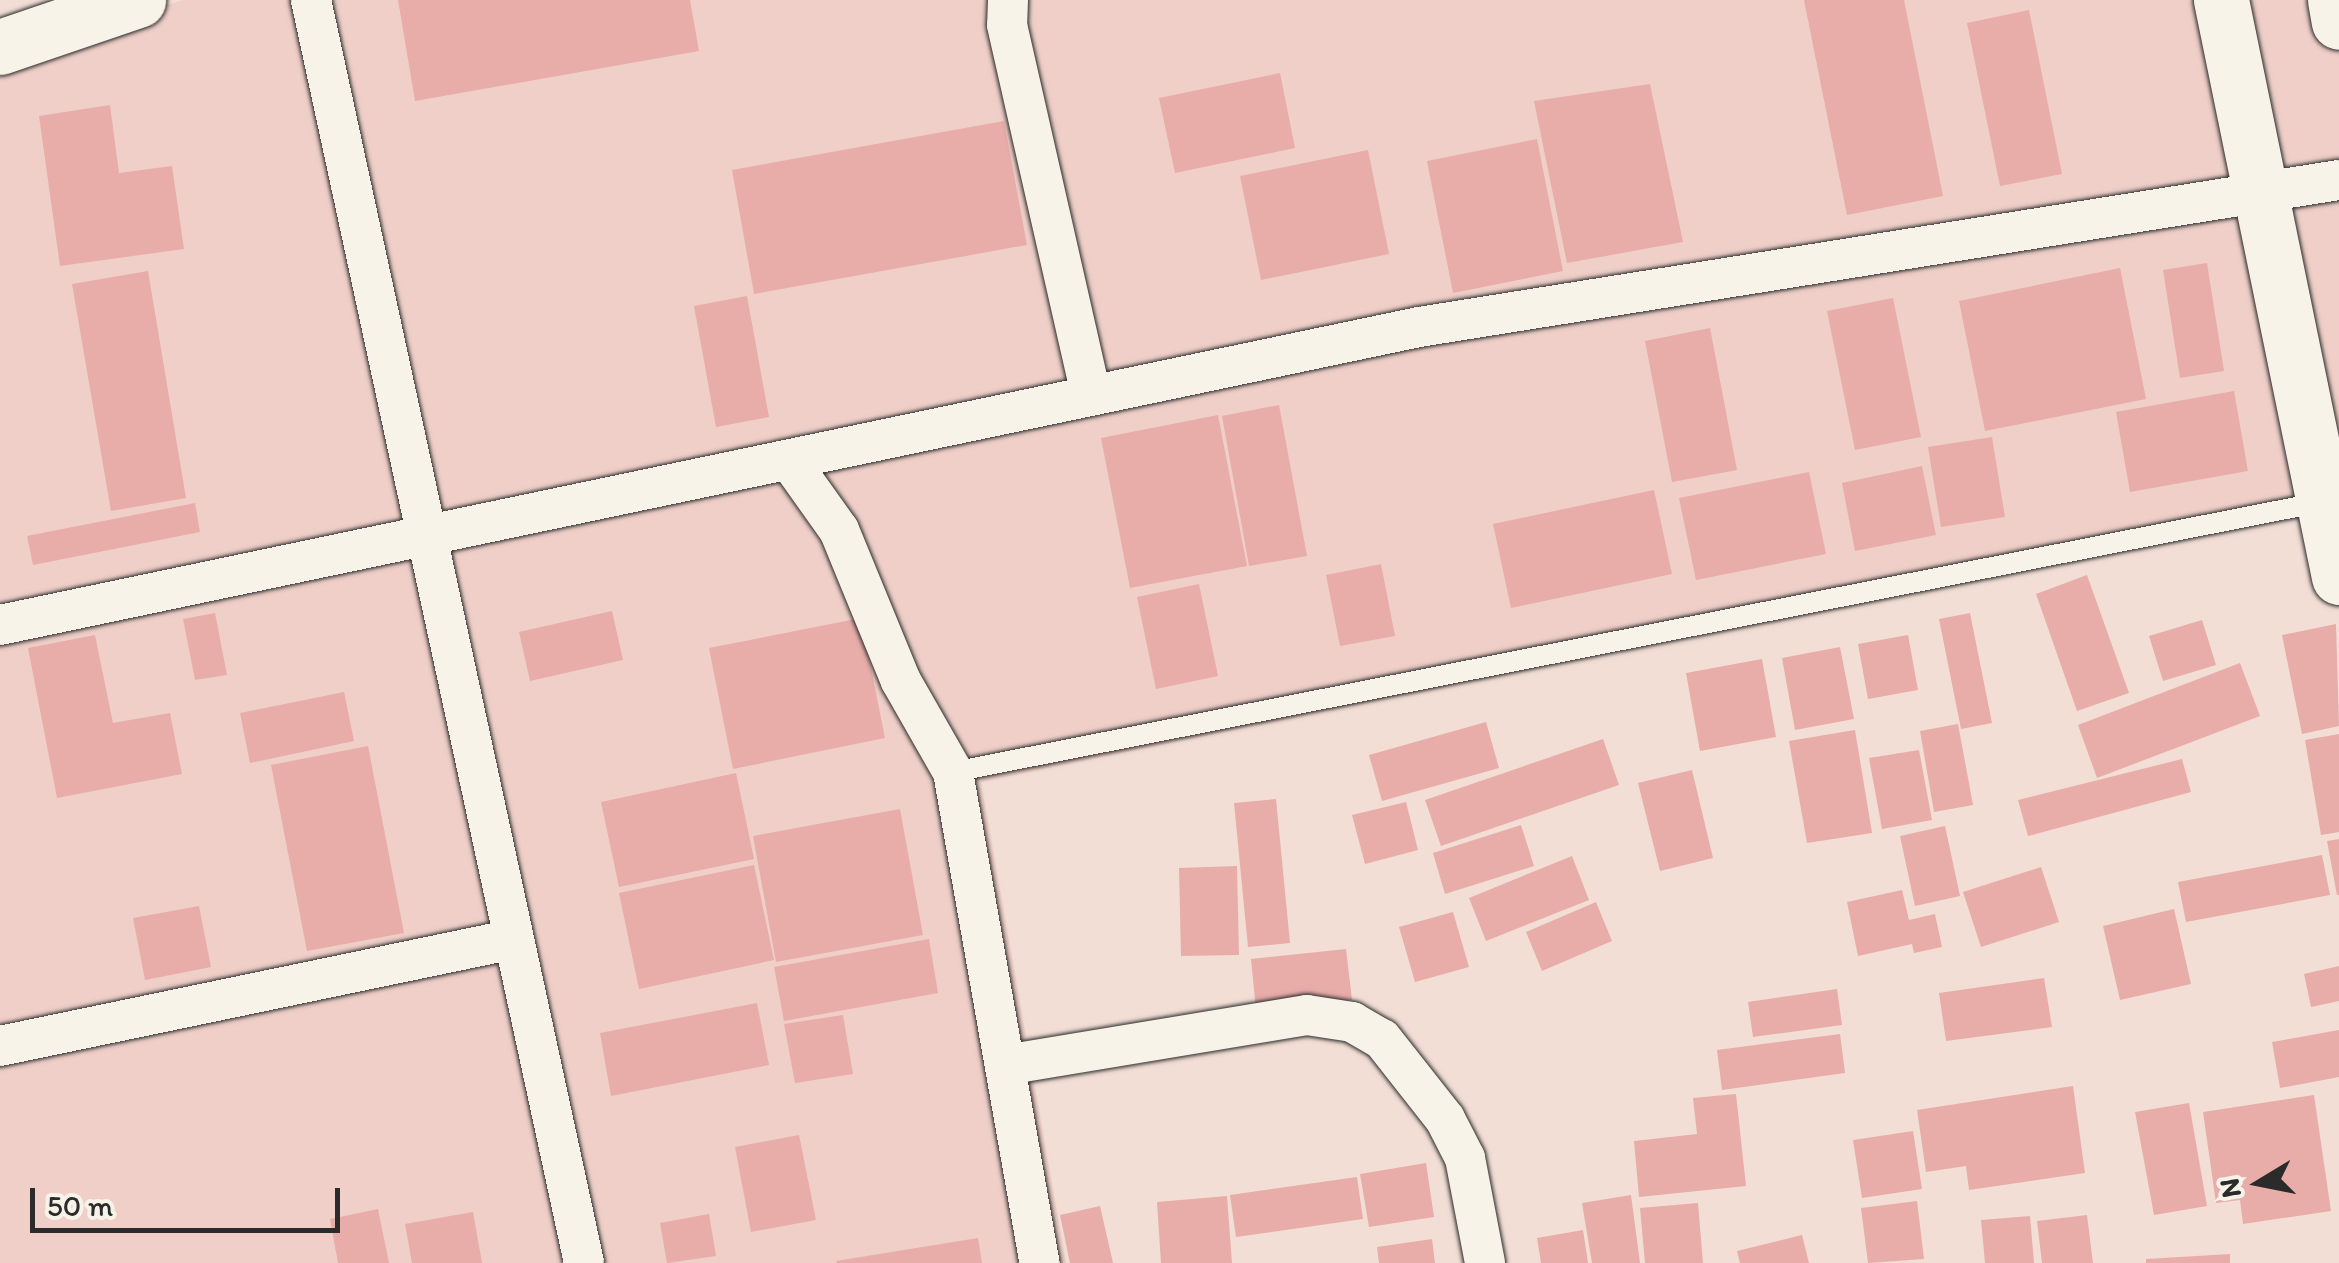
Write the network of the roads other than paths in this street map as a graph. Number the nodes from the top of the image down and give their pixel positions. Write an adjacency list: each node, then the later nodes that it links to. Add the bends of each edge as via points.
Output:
1 (138, 0): 7 (street)
2 (311, 0): 13 (street)
3 (1008, 0): 10 (street, via 1007,24)
4 (2221, 0): 9 (street)
5 (2335, 0): 6 (street)
6 (2339, 22)
7 (0, 47)
8 (2339, 180): 9 (street)
9 (2259, 196): 10 (street, via 1419,326); 12 (street)
10 (1091, 396): 11 (street)
11 (789, 460): 13 (street); 16 (street, via 839,530 902,681)
12 (2324, 501): 14 (street); 16 (lane)
13 (426, 536): 15 (street); 17 (street)
14 (2339, 577)
15 (0, 625)
16 (953, 772): 19 (street)
17 (514, 939): 18 (street); 20 (street)
18 (0, 1046)
19 (1005, 1065): 21 (street); 22 (street, via 1307,1015 1352,1022 1382,1039 1445,1119 1469,1172)
20 (584, 1263)
21 (1040, 1263)
22 (1485, 1263)

